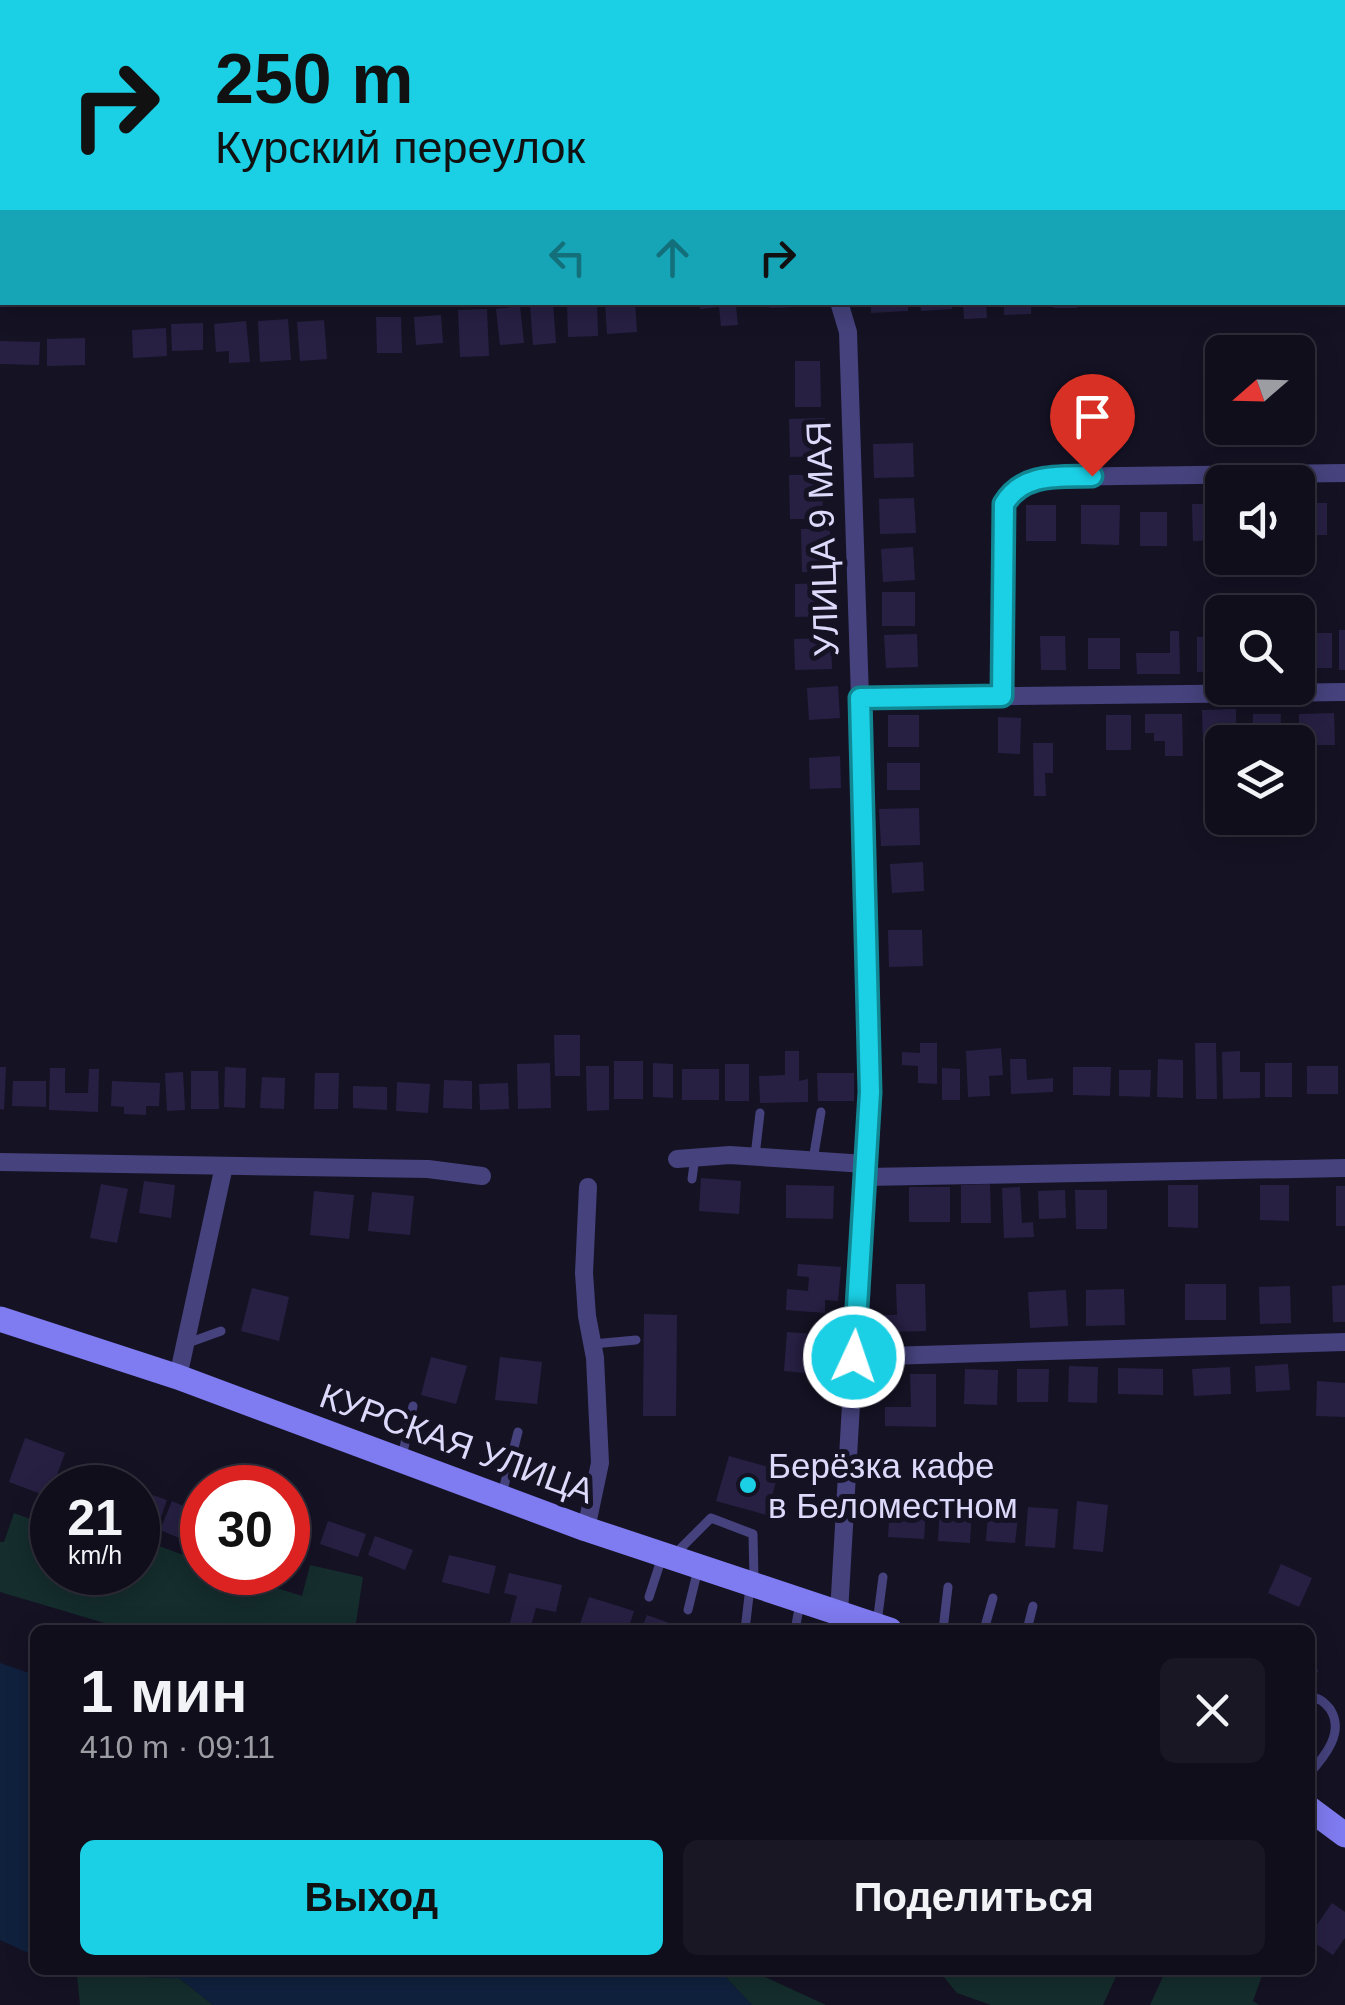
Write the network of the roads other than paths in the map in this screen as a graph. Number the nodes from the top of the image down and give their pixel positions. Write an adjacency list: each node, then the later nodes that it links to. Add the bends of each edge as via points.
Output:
1 (840, 305): 5 (street, УЛИЦА 9 МАЯ, via 848,332)
2 (1345, 472): 4 (street, via 1046,477 1017,488 1002,512)
3 (1345, 692): 4 (street)
4 (1002, 696): 5 (street)
5 (860, 698): 14 (street, УЛИЦА 9 МАЯ, via 870,1092)
6 (821, 1112): 10 (lane)
7 (760, 1113): 8 (lane)
8 (755, 1156): 9 (street); 10 (street, via 790,1165)
9 (686, 1158): 16 (lane)
10 (813, 1160): 14 (street)
11 (0, 1162): 12 (street)
12 (224, 1166): 15 (street); 22 (street)
13 (1345, 1168): 14 (street)
14 (865, 1170): 24 (street, УЛИЦА 9 МАЯ)
15 (482, 1176)
16 (692, 1179)
17 (588, 1187): 23 (street, via 584,1274)
18 (0, 1319): 25 (street, КУРСКАЯ УЛИЦА)
19 (221, 1331): 22 (lane)
20 (636, 1340): 23 (lane)
21 (1345, 1342): 24 (street)
22 (185, 1344): 25 (street)
23 (592, 1344): 30 (street, via 600,1463)
24 (854, 1357): 41 (street, УЛИЦА 9 МАЯ)
25 (178, 1376): 28 (street, КУРСКАЯ УЛИЦА)
26 (413, 1406): 28 (lane)
27 (518, 1432): 29 (lane)
28 (402, 1460): 29 (street, КУРСКАЯ УЛИЦА)
29 (501, 1497): 30 (street, КУРСКАЯ УЛИЦА)
30 (586, 1529): 31 (street, КУРСКАЯ УЛИЦА)
31 (667, 1556): 32 (street, КУРСКАЯ УЛИЦА); 34 (lane, via 711,1518 753,1534); 36 (lane)
32 (698, 1566): 34 (street, КУРСКАЯ УЛИЦА); 40 (lane)
33 (883, 1577): 41 (lane)
34 (752, 1584): 38 (street, КУРСКАЯ УЛИЦА); 42 (lane)
35 (948, 1587): 44 (lane)
36 (649, 1597)
37 (992, 1598): 45 (lane)
38 (800, 1600): 41 (street, КУРСКАЯ УЛИЦА); 43 (lane)
39 (1033, 1606): 46 (lane)
40 (688, 1610)
41 (866, 1624)
42 (745, 1625)
43 (795, 1625)
44 (944, 1625)
45 (985, 1625)
46 (1028, 1625)
47 (1315, 1698): 48 (lane, via 1336,1719 1336,1734)
48 (1315, 1768)
49 (1315, 1813): 50 (street)
50 (1345, 1835)

